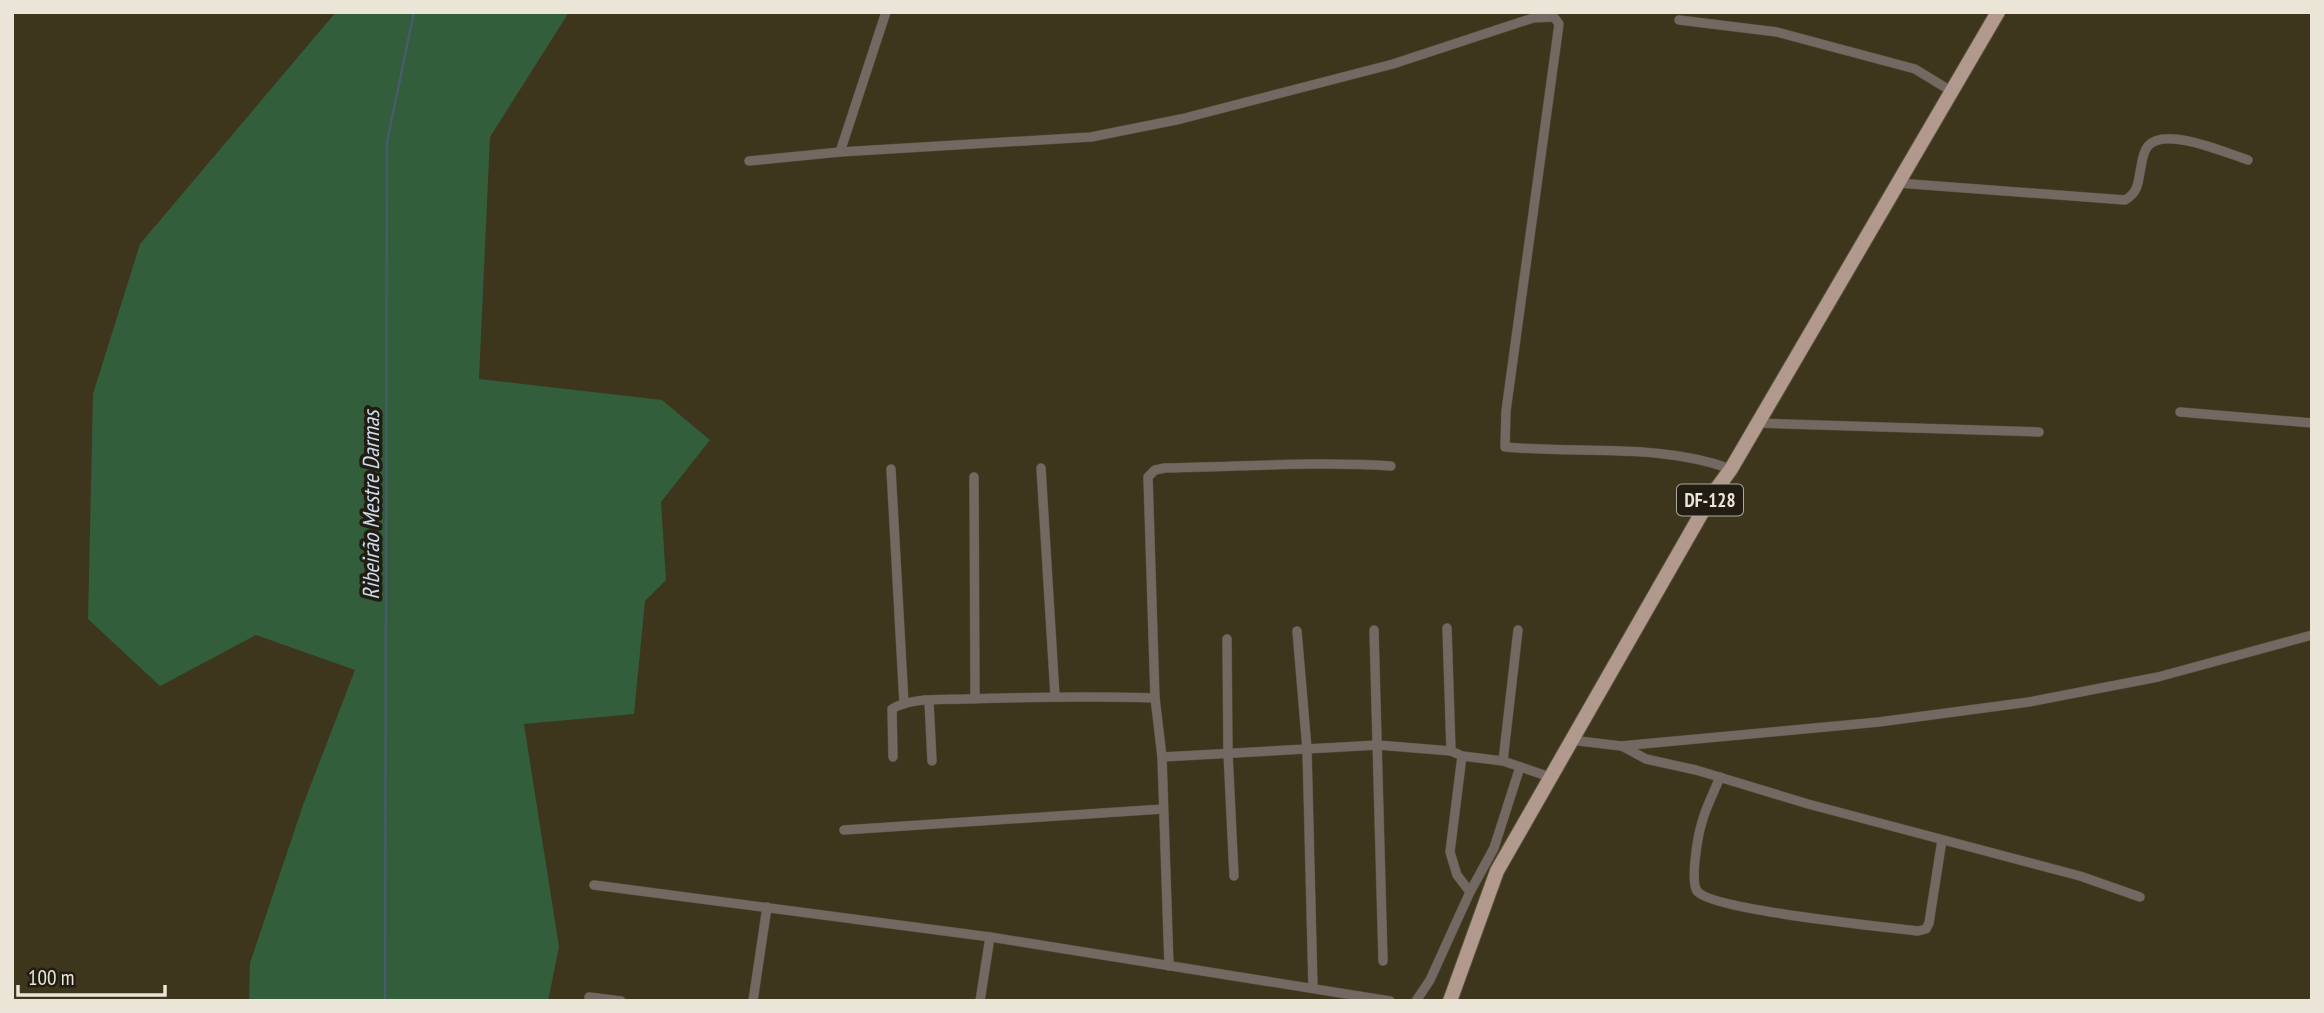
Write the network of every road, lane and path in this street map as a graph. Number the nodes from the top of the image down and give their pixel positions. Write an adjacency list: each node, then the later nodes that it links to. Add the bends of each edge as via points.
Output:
1 (886, 12): 5 (street)
2 (1998, 12): 4 (main road, DF-128 / DF-128)
3 (1679, 20): 4 (street, via 1777,32 1915,69)
4 (1951, 90): 8 (main road, DF-128 / DF-128)
5 (840, 152): 7 (street); 16 (street, via 1091,137 1393,64 1533,18 1554,18 1559,24 1506,411 1505,447 1662,454 1703,459)
6 (2248, 160): 8 (street, via 2189,141 2162,138 2145,149 2137,189 2125,200)
7 (749, 161)
8 (1898, 183): 10 (main road, DF-128 / DF-128)
9 (2180, 412): 11 (street)
10 (1758, 423): 12 (street); 16 (main road, DF-128 / DF-128)
11 (2312, 423)
12 (2039, 432)
13 (1391, 466): 25 (street, via 1333,462 1155,470 1148,477)
14 (1041, 468): 24 (street)
15 (891, 469): 28 (street)
16 (1731, 469): 29 (main road, DF-128 / DF-128)
17 (974, 477): 26 (street)
18 (1447, 628): 33 (street)
19 (1518, 629): 39 (street)
20 (1374, 630): 30 (street)
21 (1297, 631): 32 (street)
22 (2312, 635): 31 (street, via 2158,677 2029,702 1878,722)
23 (1227, 639): 34 (street)
24 (1055, 696): 25 (street); 26 (street)
25 (1155, 698): 37 (street)
26 (975, 699): 27 (street)
27 (929, 701): 28 (street); 38 (street)
28 (904, 704): 36 (street, via 892,709)
29 (1571, 740): 31 (street); 41 (main road, DF-128 / DF-128)
30 (1378, 745): 32 (street); 33 (street); 52 (street)
31 (1622, 746): 42 (street, via 1646,759)
32 (1307, 749): 34 (street); 54 (street)
33 (1451, 751): 35 (street)
34 (1228, 753): 37 (street); 46 (street)
35 (1462, 756): 39 (street); 48 (street, via 1450,852)
36 (893, 757)
37 (1162, 757): 43 (street)
38 (932, 761)
39 (1503, 761): 40 (street)
40 (1520, 767): 41 (street); 48 (street, via 1494,848)
41 (1550, 777): 61 (main road, DF-128 / DF-128, via 1497,871)
42 (1720, 777): 45 (street); 45 (street, via 1701,824 1693,881 1703,896 1755,910 1917,932 1929,923)
43 (1163, 809): 44 (street); 53 (street)
44 (844, 830)
45 (1941, 840): 49 (street, via 2080,876)
46 (1234, 876)
47 (594, 885): 50 (street)
48 (1469, 892): 60 (street)
49 (2140, 897)
50 (767, 906): 51 (street); 57 (street)
51 (990, 937): 53 (street); 58 (street)
52 (1383, 961)
53 (1169, 966): 54 (street)
54 (1313, 988): 59 (street)
55 (589, 997): 56 (street)
56 (621, 1001)
57 (753, 1001)
58 (980, 1001)
59 (1390, 1001)
60 (1416, 1001)
61 (1450, 1001)

